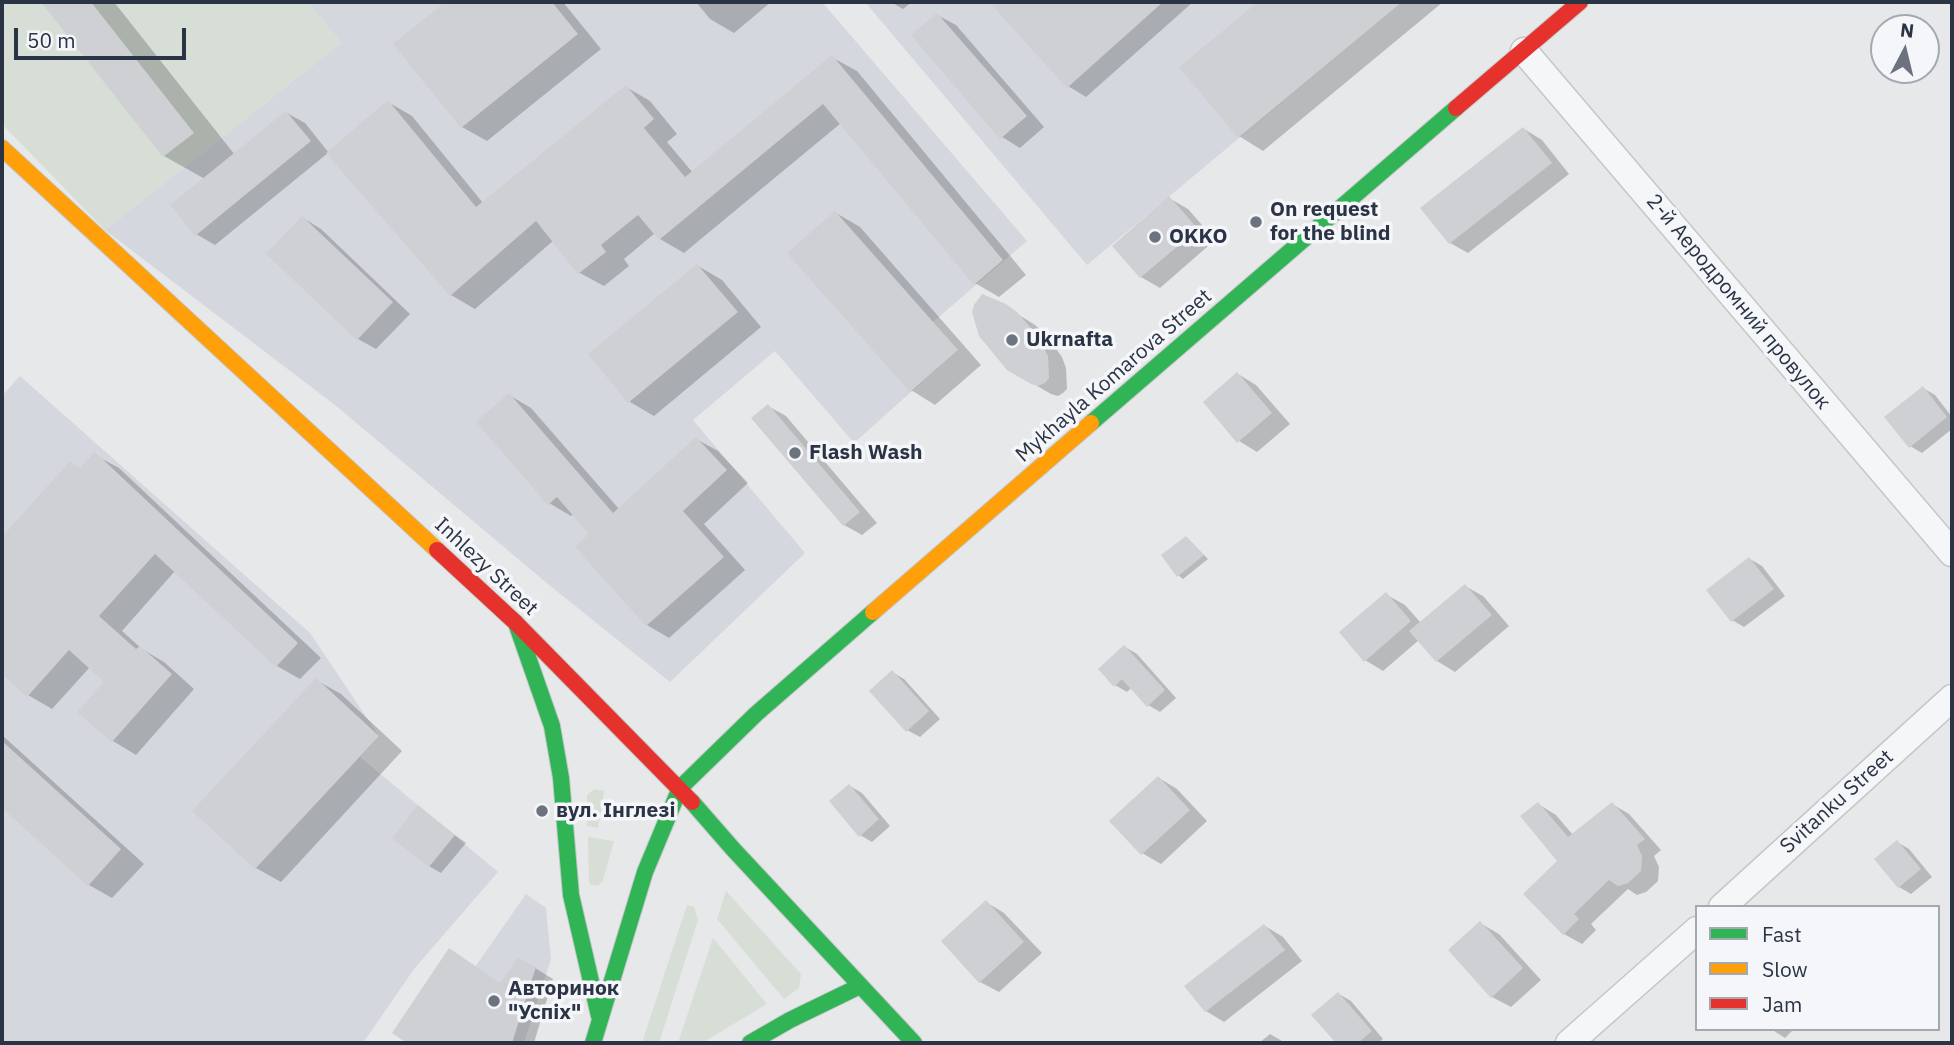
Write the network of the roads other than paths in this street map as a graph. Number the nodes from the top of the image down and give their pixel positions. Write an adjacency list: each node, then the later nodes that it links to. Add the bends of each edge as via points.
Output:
1 (1580, 2): 2 (main road, Mykhayla Komarova Street)
2 (1524, 51): 4 (street, 2-й Аеродромний провулок); 7 (main road, Mykhayla Komarova Street, via 756,715)
3 (2, 148): 5 (main road, Inhlezy Street)
4 (1952, 553)
5 (516, 623): 7 (main road, Inhlezy Street); 11 (main road, via 552,726 571,895)
6 (1952, 698): 8 (street, Svitanku Street)
7 (680, 788): 10 (main road, Inhlezy Street); 11 (main road, via 645,872)
8 (1725, 905)
9 (1695, 932): 15 (street)
10 (860, 986): 13 (main road); 14 (main road, Inhlezy Street)
11 (600, 1020): 12 (main road)
12 (593, 1043)
13 (750, 1043)
14 (914, 1043)
15 (1569, 1043)

